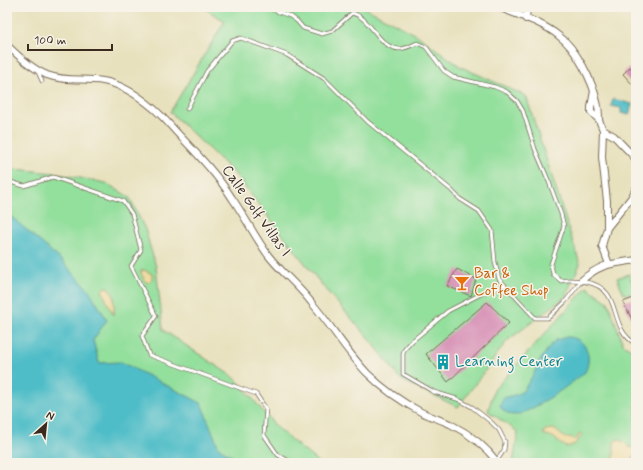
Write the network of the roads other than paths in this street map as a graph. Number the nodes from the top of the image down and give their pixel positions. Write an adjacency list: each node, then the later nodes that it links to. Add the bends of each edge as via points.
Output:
1 (265, 7): 16 (lane, via 290,16 303,28 322,34 332,31 352,13 359,15 384,42 398,49 417,43 426,47 444,71 453,77 508,92 523,111 564,226 551,264 553,274 561,281)
2 (498, 7): 4 (street)
3 (527, 7): 4 (street)
4 (526, 19): 9 (street, via 560,36 570,47 594,91)
5 (7, 44): 6 (street, Calle Golf Villas I)
6 (37, 70): 7 (lane); 19 (street, Calle Golf Villas I, via 65,80 104,81 121,87 153,108 211,169 268,255 310,299 368,374 404,402 471,436 490,452)
7 (42, 81)
8 (187, 109): 17 (lane, via 207,71 232,41 241,38 287,55 325,79 368,122 460,199 479,211 492,230 495,262 500,279)
9 (603, 130): 10 (street, via 614,136); 13 (street)
10 (636, 159)
11 (7, 181): 20 (lane, via 24,186 53,177 123,201 132,214 141,250 131,266 156,316 142,336 149,355 256,394 266,409 264,435 278,455)
12 (636, 189): 13 (street)
13 (606, 228): 15 (street, via 602,246)
14 (636, 260): 15 (street)
15 (609, 264): 16 (street, via 599,267)
16 (582, 281): 17 (lane, via 548,318 535,318); 18 (lane, via 593,283 610,296 617,321 625,336)
17 (505, 285): 19 (lane, via 448,311 412,341 403,354 403,374 434,392 472,407 500,430 505,442 504,450)
18 (636, 344)
19 (497, 462)
20 (293, 463)

